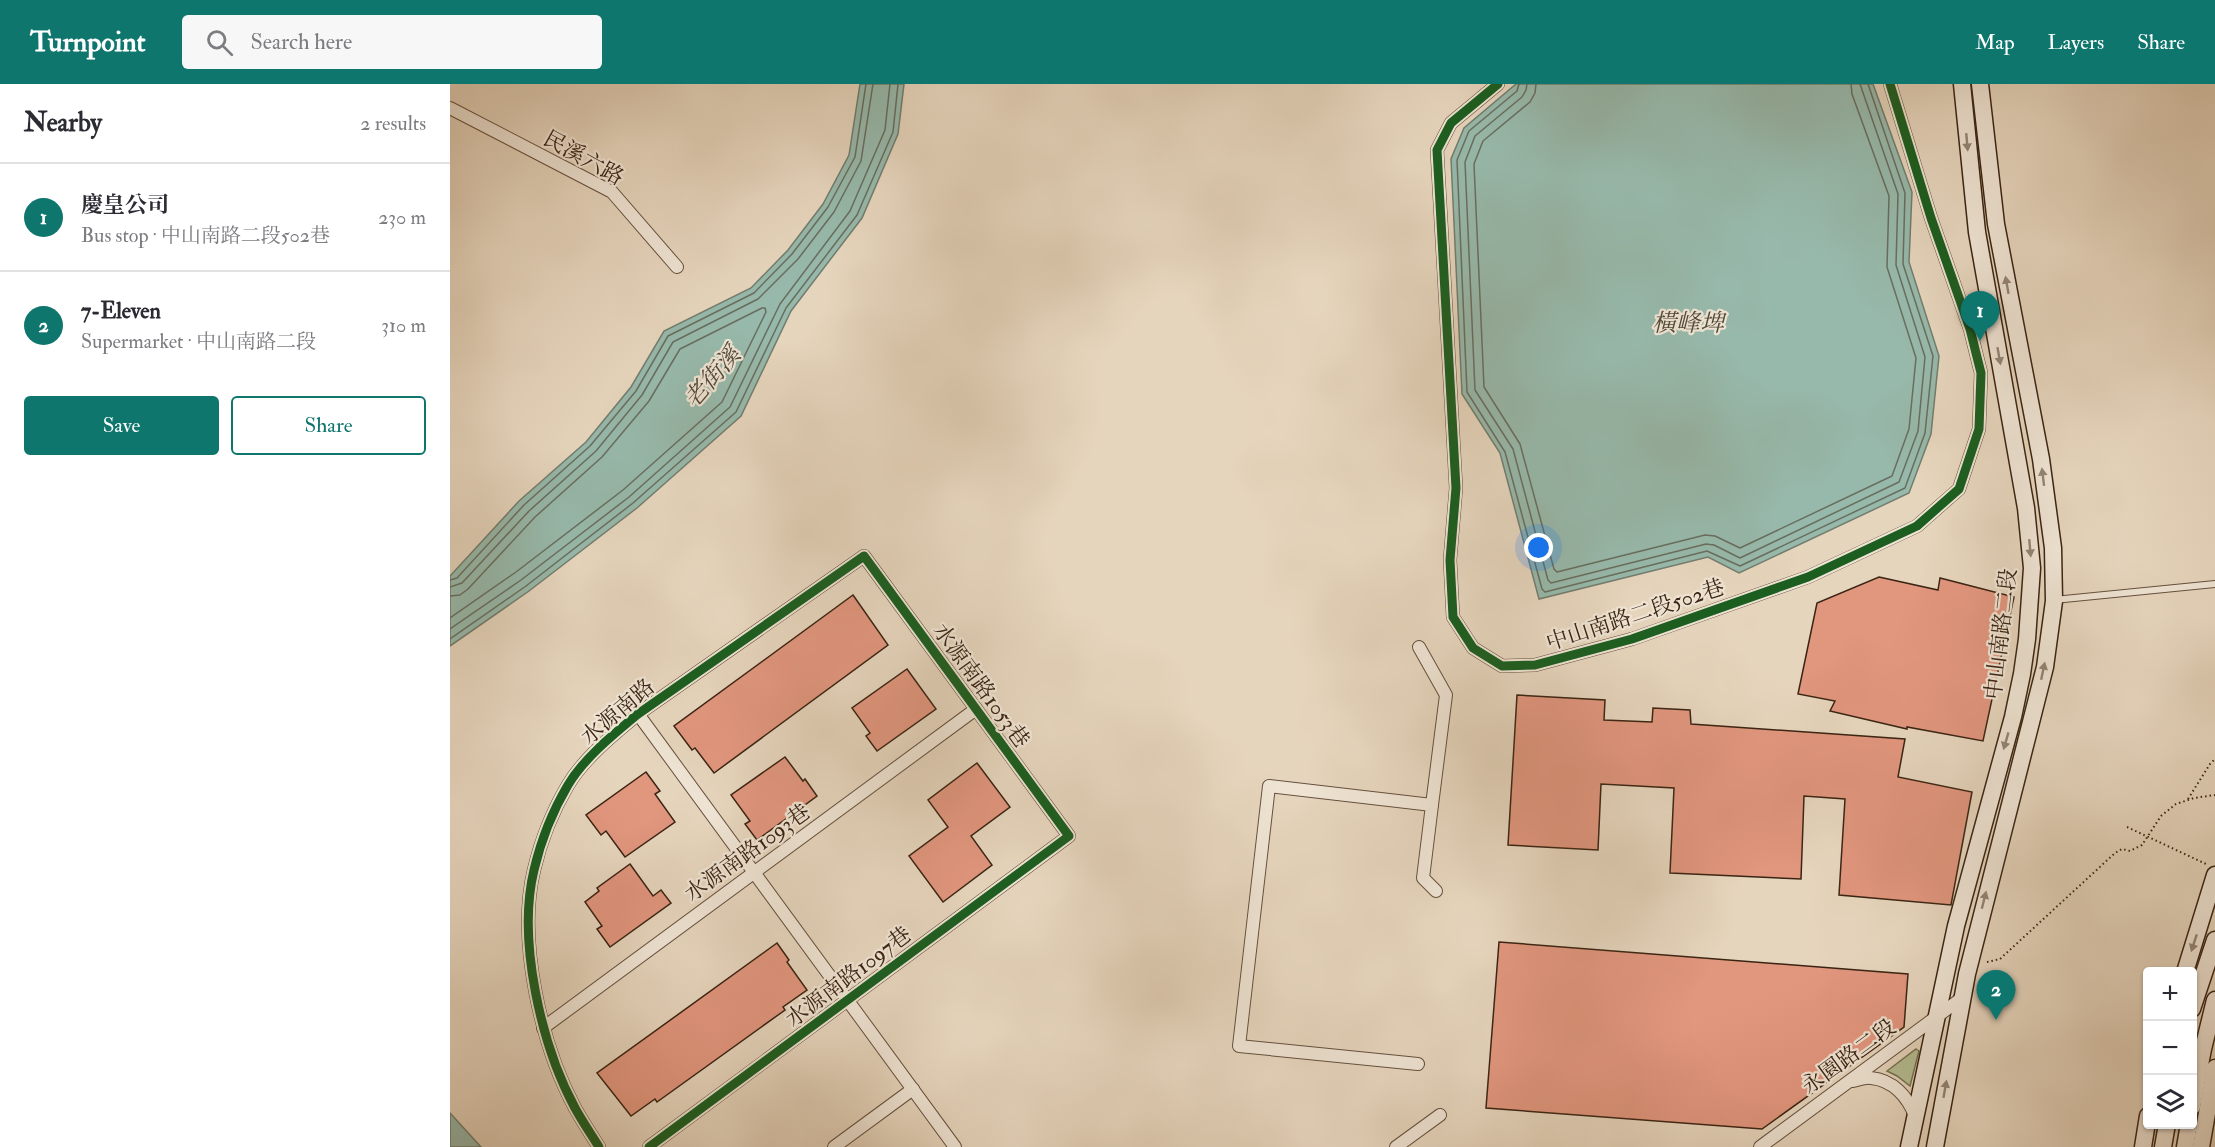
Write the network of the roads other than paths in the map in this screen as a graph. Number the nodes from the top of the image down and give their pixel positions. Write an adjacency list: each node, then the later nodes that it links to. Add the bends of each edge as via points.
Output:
1 (1498, 84): 2 (street, 中山南路二段502巷, via 1451,123 1437,150 1456,488 1450,560 1453,617 1473,648 1502,666 1535,665 1632,639 1808,577 1917,526 1959,489 1979,429 1981,373)
2 (1890, 84)
3 (1962, 84): 18 (main road, 中山南路二段, one-way to 18, via 1977,232 2026,508 2032,568 2027,639 2013,717)
4 (1980, 84): 9 (main road, 中山南路二段, one-way to 4, via 2053,548 2041,459 1996,224)
5 (450, 108): 6 (street, 民溪六路, via 612,192)
6 (678, 267)
7 (864, 556): 11 (street, 水源南路1053巷); 12 (street, 水源南路)
8 (2215, 584): 9 (lane)
9 (2054, 601): 19 (main road, 中山南路二段, one-way to 9, via 2045,667)
10 (1419, 647): 13 (street, via 1446,695)
11 (976, 709): 14 (street, 水源南路1053巷); 16 (street, 水源南路1093巷)
12 (638, 714): 16 (street); 27 (street, 水源南路, via 603,744 569,783 548,824 536,862 528,920 532,971)
13 (1432, 805): 17 (street, via 1423,878); 28 (street, via 1269,786 1239,1046)
14 (1069, 836): 24 (street, 水源南路1097巷)
15 (2213, 871): 21 (main road, one-way to 21)
16 (754, 873): 24 (street); 27 (street, 水源南路1093巷)
17 (1436, 891)
18 (1956, 926): 19 (lane); 26 (main road, 中山南路二段)
19 (1977, 929): 23 (main road, 中山南路二段)
20 (2215, 940): 22 (main road)
21 (2186, 967)
22 (2197, 996)
23 (1962, 998): 26 (street, 永園路二段); 45 (main road, 中山南路二段, one-way to 23)
24 (848, 1000): 32 (street); 39 (street, 水源南路1097巷)
25 (2215, 1000): 31 (main road)
26 (1936, 1017): 30 (street, 永園路二段); 34 (main road, 中山南路二段)
27 (543, 1028): 38 (street, 水源南路, via 575,1108)
28 (1418, 1064)
29 (2215, 1068): 49 (main road)
30 (1848, 1082): 34 (street, via 1870,1077 1887,1083 1910,1103); 43 (street, 永園路二段)
31 (2197, 1084)
32 (913, 1089): 40 (street); 41 (street)
33 (1440, 1115): 42 (street)
34 (1915, 1116): 44 (main road, 中山南路二段)
35 (2146, 1129): 46 (main road)
36 (2166, 1129): 47 (main road)
37 (2188, 1129): 48 (main road)
38 (599, 1147)
39 (649, 1147)
40 (834, 1147)
41 (955, 1147)
42 (1396, 1147)
43 (1760, 1147)
44 (1909, 1147)
45 (1935, 1147)
46 (2143, 1147)
47 (2163, 1147)
48 (2185, 1147)
49 (2201, 1147)

